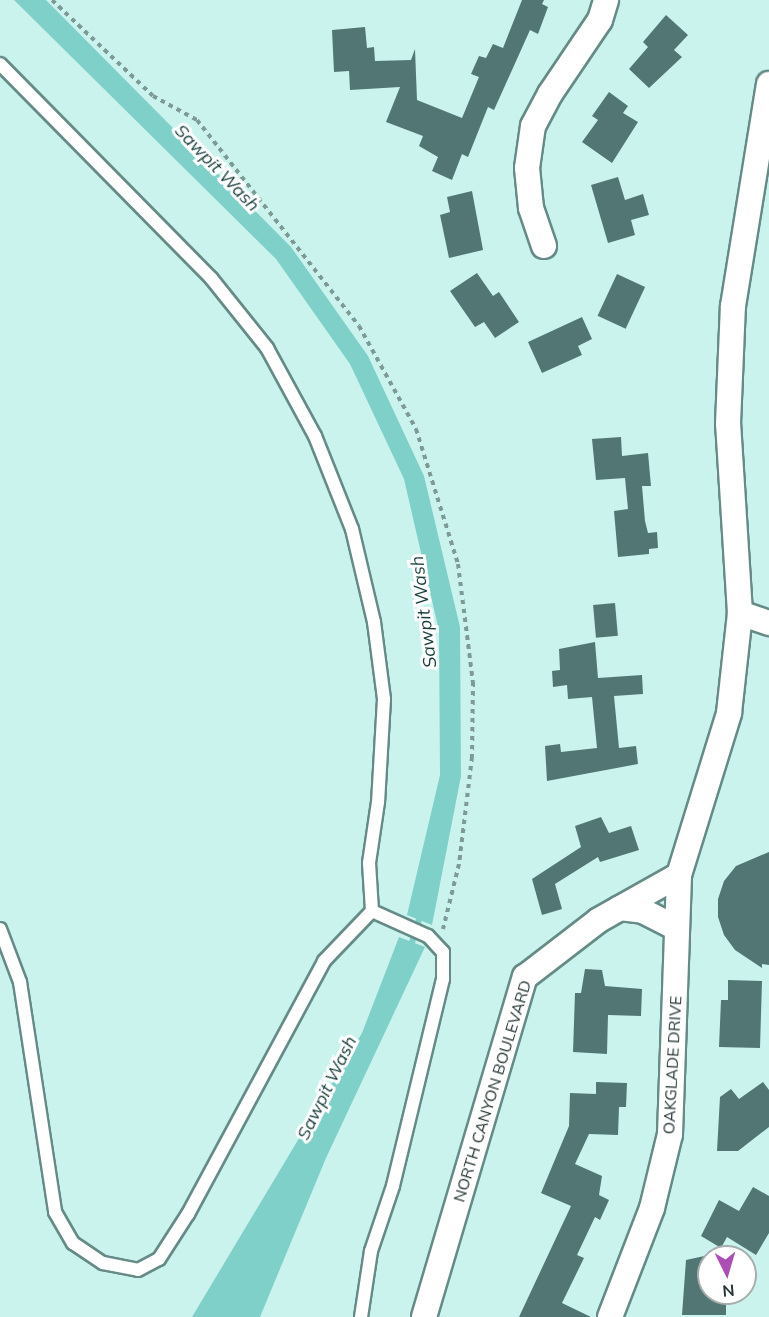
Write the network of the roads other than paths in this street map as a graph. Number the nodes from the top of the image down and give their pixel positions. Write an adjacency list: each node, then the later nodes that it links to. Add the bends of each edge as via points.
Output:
1 (606, 0): 4 (street, via 600,20 550,93 533,126 527,168 531,208)
2 (0, 64): 9 (lane, via 211,278 267,348 315,436 352,529 374,622 384,699 378,802 369,863)
3 (769, 84): 5 (street, via 733,306 728,424)
4 (544, 246)
5 (740, 613): 6 (street); 7 (street, via 729,713)
6 (769, 623)
7 (679, 875): 8 (street, NORTH CANYON BOULEVARD); 11 (street, OAKGLADE DRIVE)
8 (620, 908): 11 (street, via 643,911); 13 (street, NORTH CANYON BOULEVARD, via 525,977)
9 (372, 911): 10 (lane, via 324,961 188,1214 159,1259 138,1270 103,1263 73,1243 55,1212 20,982); 12 (lane, via 428,936 443,952 443,979 393,1186 371,1251)
10 (0, 928)
11 (677, 928): 14 (street, OAKGLADE DRIVE, via 670,1134 652,1208)
12 (361, 1317)
13 (424, 1317)
14 (610, 1317)

